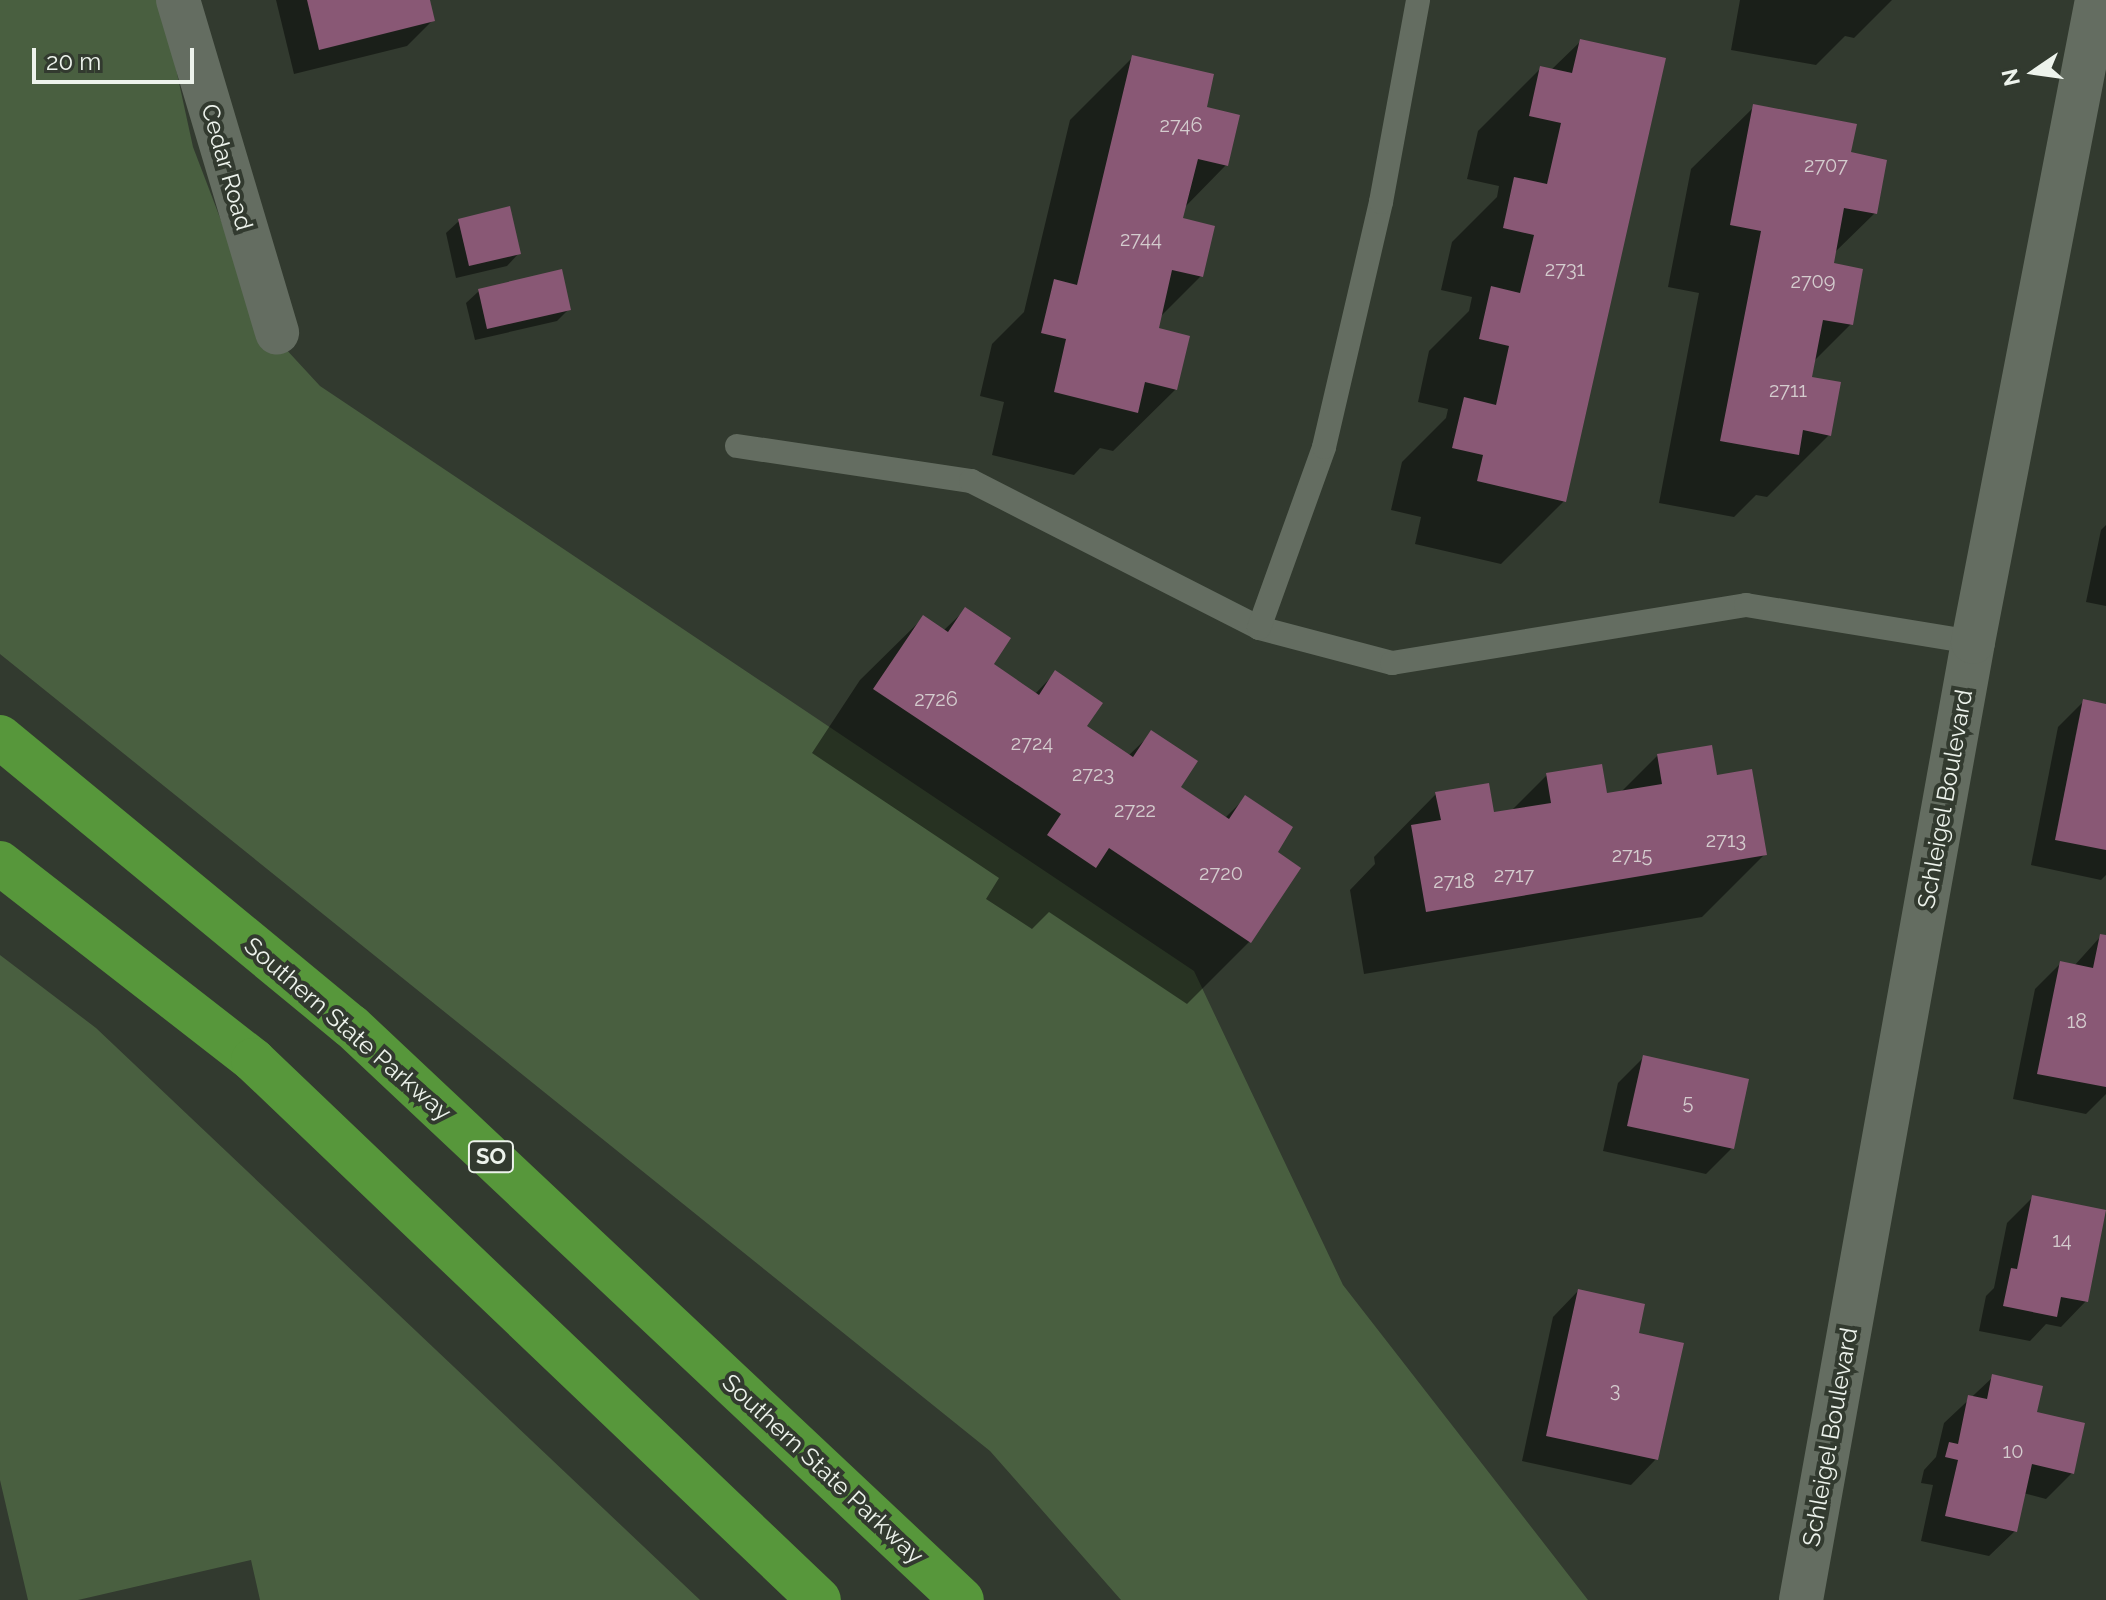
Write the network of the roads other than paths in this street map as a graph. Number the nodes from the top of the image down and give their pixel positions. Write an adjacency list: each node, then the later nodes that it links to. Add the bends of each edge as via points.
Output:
1 (178, 0): 4 (street, Cedar Road)
2 (1418, 0): 6 (lane, via 1381,202 1324,447)
3 (2097, 0): 7 (street, Schleigel Boulevard)
4 (277, 333)
5 (737, 446): 6 (lane, via 971,481)
6 (1259, 628): 7 (lane, via 1392,663 1746,605)
7 (1973, 642): 12 (street, Schleigel Boulevard)
8 (0, 737): 11 (highway, Southern State Parkway / SO, via 351,1026)
9 (0, 863): 10 (highway, via 253,1060)
10 (819, 1600)
11 (962, 1600)
12 (1801, 1600)

